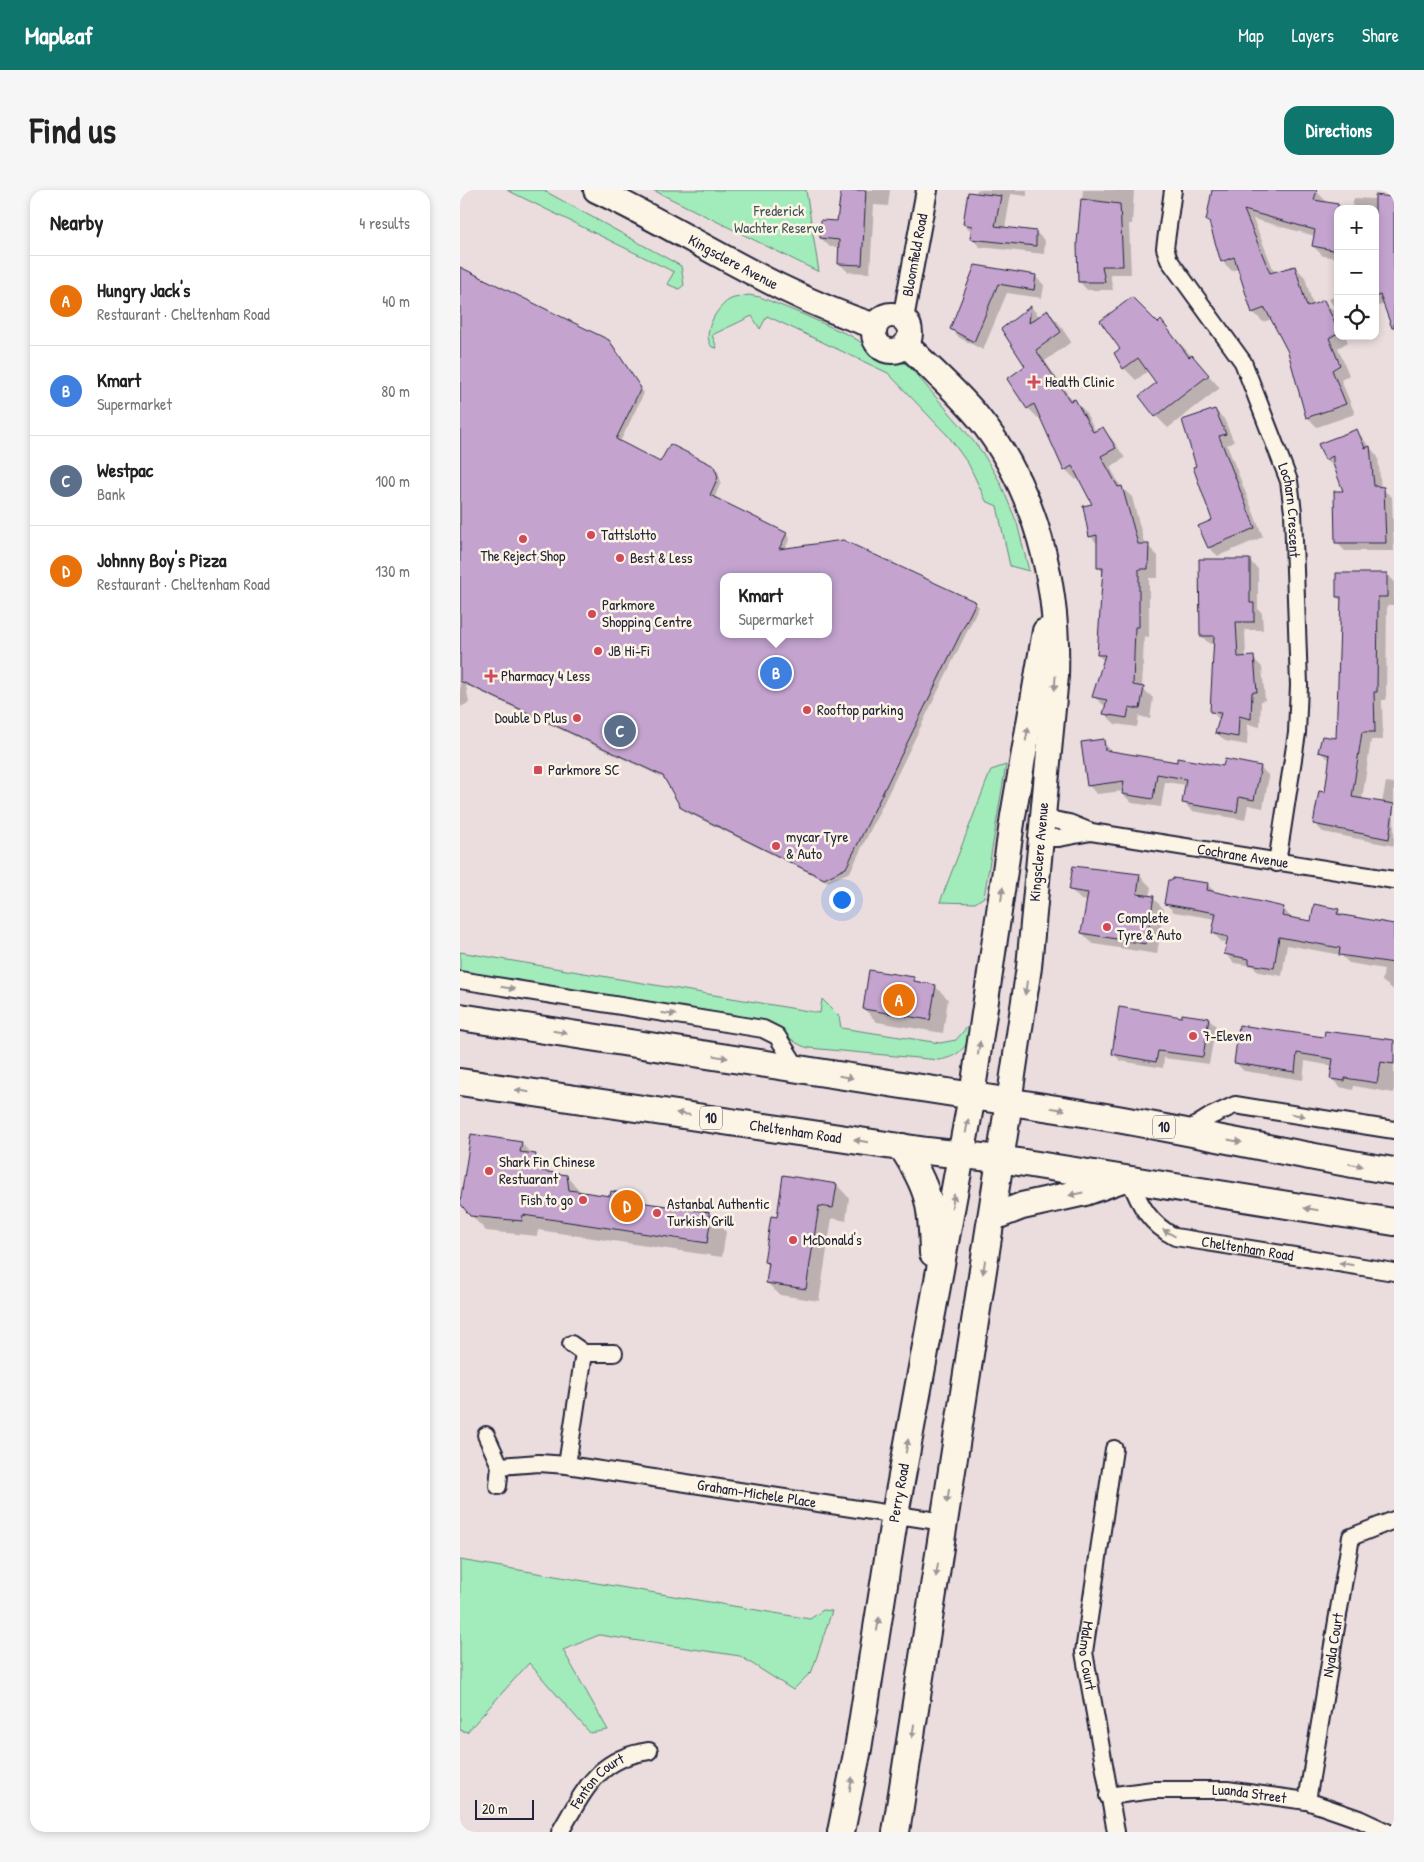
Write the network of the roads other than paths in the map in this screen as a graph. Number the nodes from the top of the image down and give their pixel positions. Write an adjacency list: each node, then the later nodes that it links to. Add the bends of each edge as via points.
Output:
1 (596, 190): 5 (main road, Kingsclere Avenue, via 791,294)
2 (927, 190): 4 (street, Bloomfield Road)
3 (1173, 190): 10 (street, Locharn Crescent, via 1165,248 1169,260 1243,362 1289,481 1293,512 1298,733)
4 (903, 319): 5 (main road, via 895,315 885,316); 6 (main road, via 910,331)
5 (875, 326): 6 (main road, via 875,340 881,347 894,351)
6 (906, 344): 7 (main road, Kingsclere Avenue, via 978,416 1011,465 1036,523)
7 (1051, 600): 8 (main road, Kingsclere Avenue, one-way to 7); 9 (main road, Kingsclere Avenue, one-way to 9, via 1056,676)
8 (1013, 816): 9 (main road); 12 (main road, Kingsclere Avenue, one-way to 8)
9 (1042, 828): 10 (street, Cochrane Avenue, via 1059,838 1091,832); 13 (main road, Kingsclere Avenue)
10 (1277, 863): 11 (street, Cochrane Avenue)
11 (1394, 880)
12 (997, 934): 13 (main road); 18 (main road, Kingsclere Avenue, one-way to 12)
13 (1032, 940): 19 (main road, Kingsclere Avenue, one-way to 19)
14 (460, 980): 16 (street, one-way to 16, via 768,1031 779,1039)
15 (460, 1016): 16 (main road, 10, one-way to 16)
16 (798, 1069): 18 (main road, 10, one-way to 18)
17 (460, 1082): 22 (main road, Cheltenham Road / 10, one-way to 17)
18 (972, 1096): 19 (main road, 10); 23 (main road, Perry Road, one-way to 18)
19 (1009, 1102): 21 (main road, 10, one-way to 21); 24 (main road)
20 (1394, 1130): 21 (street, one-way to 20, via 1235,1105)
21 (1187, 1131): 25 (main road, 10, one-way to 25)
22 (902, 1147): 23 (main road, Cheltenham Road / 10); 30 (main road, via 926,1187 933,1230)
23 (961, 1155): 24 (main road, Cheltenham Road / 10); 30 (main road, Perry Road, one-way to 23)
24 (1000, 1159): 26 (main road, Cheltenham Road / 10); 27 (main road)
25 (1394, 1171)
26 (1126, 1179): 27 (main road, one-way to 27, via 1022,1206); 28 (main road, Cheltenham Road / 10, one-way to 26); 29 (street, Cheltenham Road, one-way to 26, via 1176,1237 1149,1218)
27 (991, 1218): 39 (main road, one-way to 39)
28 (1394, 1222)
29 (1394, 1272)
30 (934, 1302): 37 (main road, Perry Road, one-way to 30)
31 (614, 1353): 34 (street, via 577,1348)
32 (486, 1435): 35 (street)
33 (1114, 1449): 41 (street, Malmo Court, via 1084,1652)
34 (567, 1465): 35 (street, Graham-Michele Place); 37 (street, Graham-Michele Place)
35 (500, 1466): 36 (street)
36 (498, 1486)
37 (895, 1514): 39 (street, Graham-Michele Place); 44 (main road, Perry Road, one-way to 37, via 858,1749)
38 (1394, 1520): 42 (street, Nyala Court, via 1351,1537)
39 (944, 1522): 45 (main road, one-way to 45)
40 (649, 1751): 43 (street, Fenton Court, via 625,1755 600,1771)
41 (1108, 1796): 42 (street, Luanda Street, via 1192,1788); 46 (street, Malmo Court)
42 (1307, 1801): 47 (street, Luanda Street)
43 (560, 1832)
44 (841, 1832)
45 (896, 1832)
46 (1116, 1832)
47 (1387, 1832)

